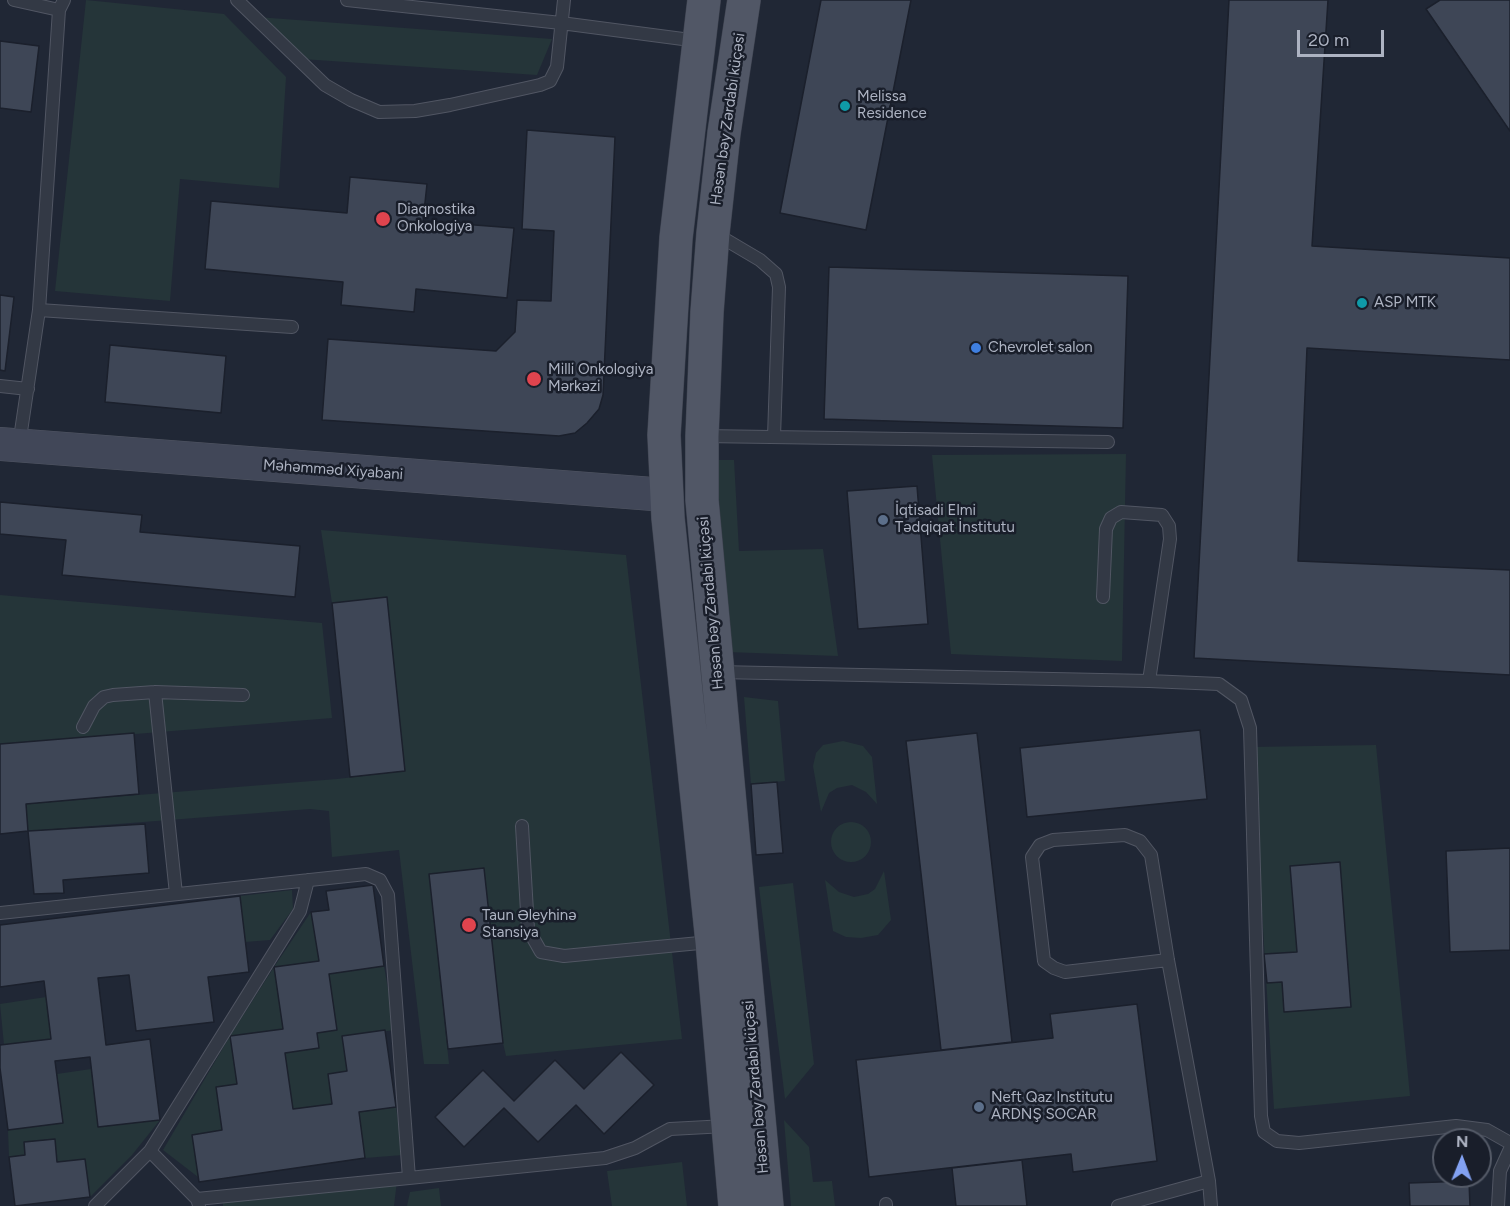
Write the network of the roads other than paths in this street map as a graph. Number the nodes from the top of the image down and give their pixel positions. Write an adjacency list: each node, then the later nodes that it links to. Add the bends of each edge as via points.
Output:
1 (14, 0): 7 (lane)
2 (237, 0): 8 (lane, via 325,85 379,112 450,105 550,81 557,67)
3 (347, 0): 8 (lane)
4 (564, 0): 8 (lane)
5 (704, 0): 9 (main road)
6 (744, 0): 10 (main road, Həsən bəy Zərdabi küçəsi)
7 (62, 5): 11 (lane)
8 (561, 24): 9 (lane)
9 (699, 41): 19 (main road, via 670,310 664,435)
10 (713, 233): 15 (main road, Həsən bəy Zərdabi küçəsi); 16 (lane, via 760,260 776,274 779,287)
11 (39, 310): 12 (lane); 14 (lane)
12 (292, 327)
13 (0, 386): 14 (lane)
14 (28, 389): 18 (lane)
15 (702, 436): 16 (lane); 21 (main road, Həsən bəy Zərdabi küçəsi, via 702,500)
16 (774, 437): 17 (lane)
17 (1108, 442)
18 (10, 445): 19 (street, Məhəmməd Xiyabani)
19 (666, 495): 30 (main road)
20 (1103, 597): 22 (lane, via 1106,529 1111,518 1121,512 1162,515 1169,526 1170,539)
21 (717, 672): 22 (lane); 42 (main road, Həsən bəy Zərdabi küçəsi)
22 (1149, 681): 33 (lane, via 1219,684 1241,700 1250,728 1264,1132 1277,1141 1299,1143 1456,1126 1488,1130)
23 (155, 692): 24 (lane); 25 (lane, via 104,697 94,706); 28 (lane)
24 (243, 695)
25 (83, 728)
26 (522, 826): 30 (lane, via 528,929 541,952 564,956)
27 (308, 880): 28 (lane); 35 (lane, via 300,911); 36 (lane, via 366,874 380,880 388,895)
28 (176, 894): 29 (lane)
29 (0, 913)
30 (712, 942): 32 (main road)
31 (1168, 960): 31 (lane, via 1151,855 1140,841 1125,835 1053,840 1040,846 1032,856 1044,961 1065,972); 37 (lane)
32 (726, 1126): 36 (lane, via 670,1130 605,1158); 41 (main road)
33 (1510, 1143)
34 (1510, 1149): 45 (lane, via 1500,1171)
35 (150, 1151): 38 (lane); 39 (lane)
36 (409, 1178): 38 (lane)
37 (1209, 1181): 43 (lane); 44 (lane)
38 (198, 1203)
39 (95, 1206)
40 (724, 1206): 41 (lane)
41 (735, 1206)
42 (767, 1206)
43 (1118, 1206)
44 (1211, 1206)
45 (1498, 1206)

